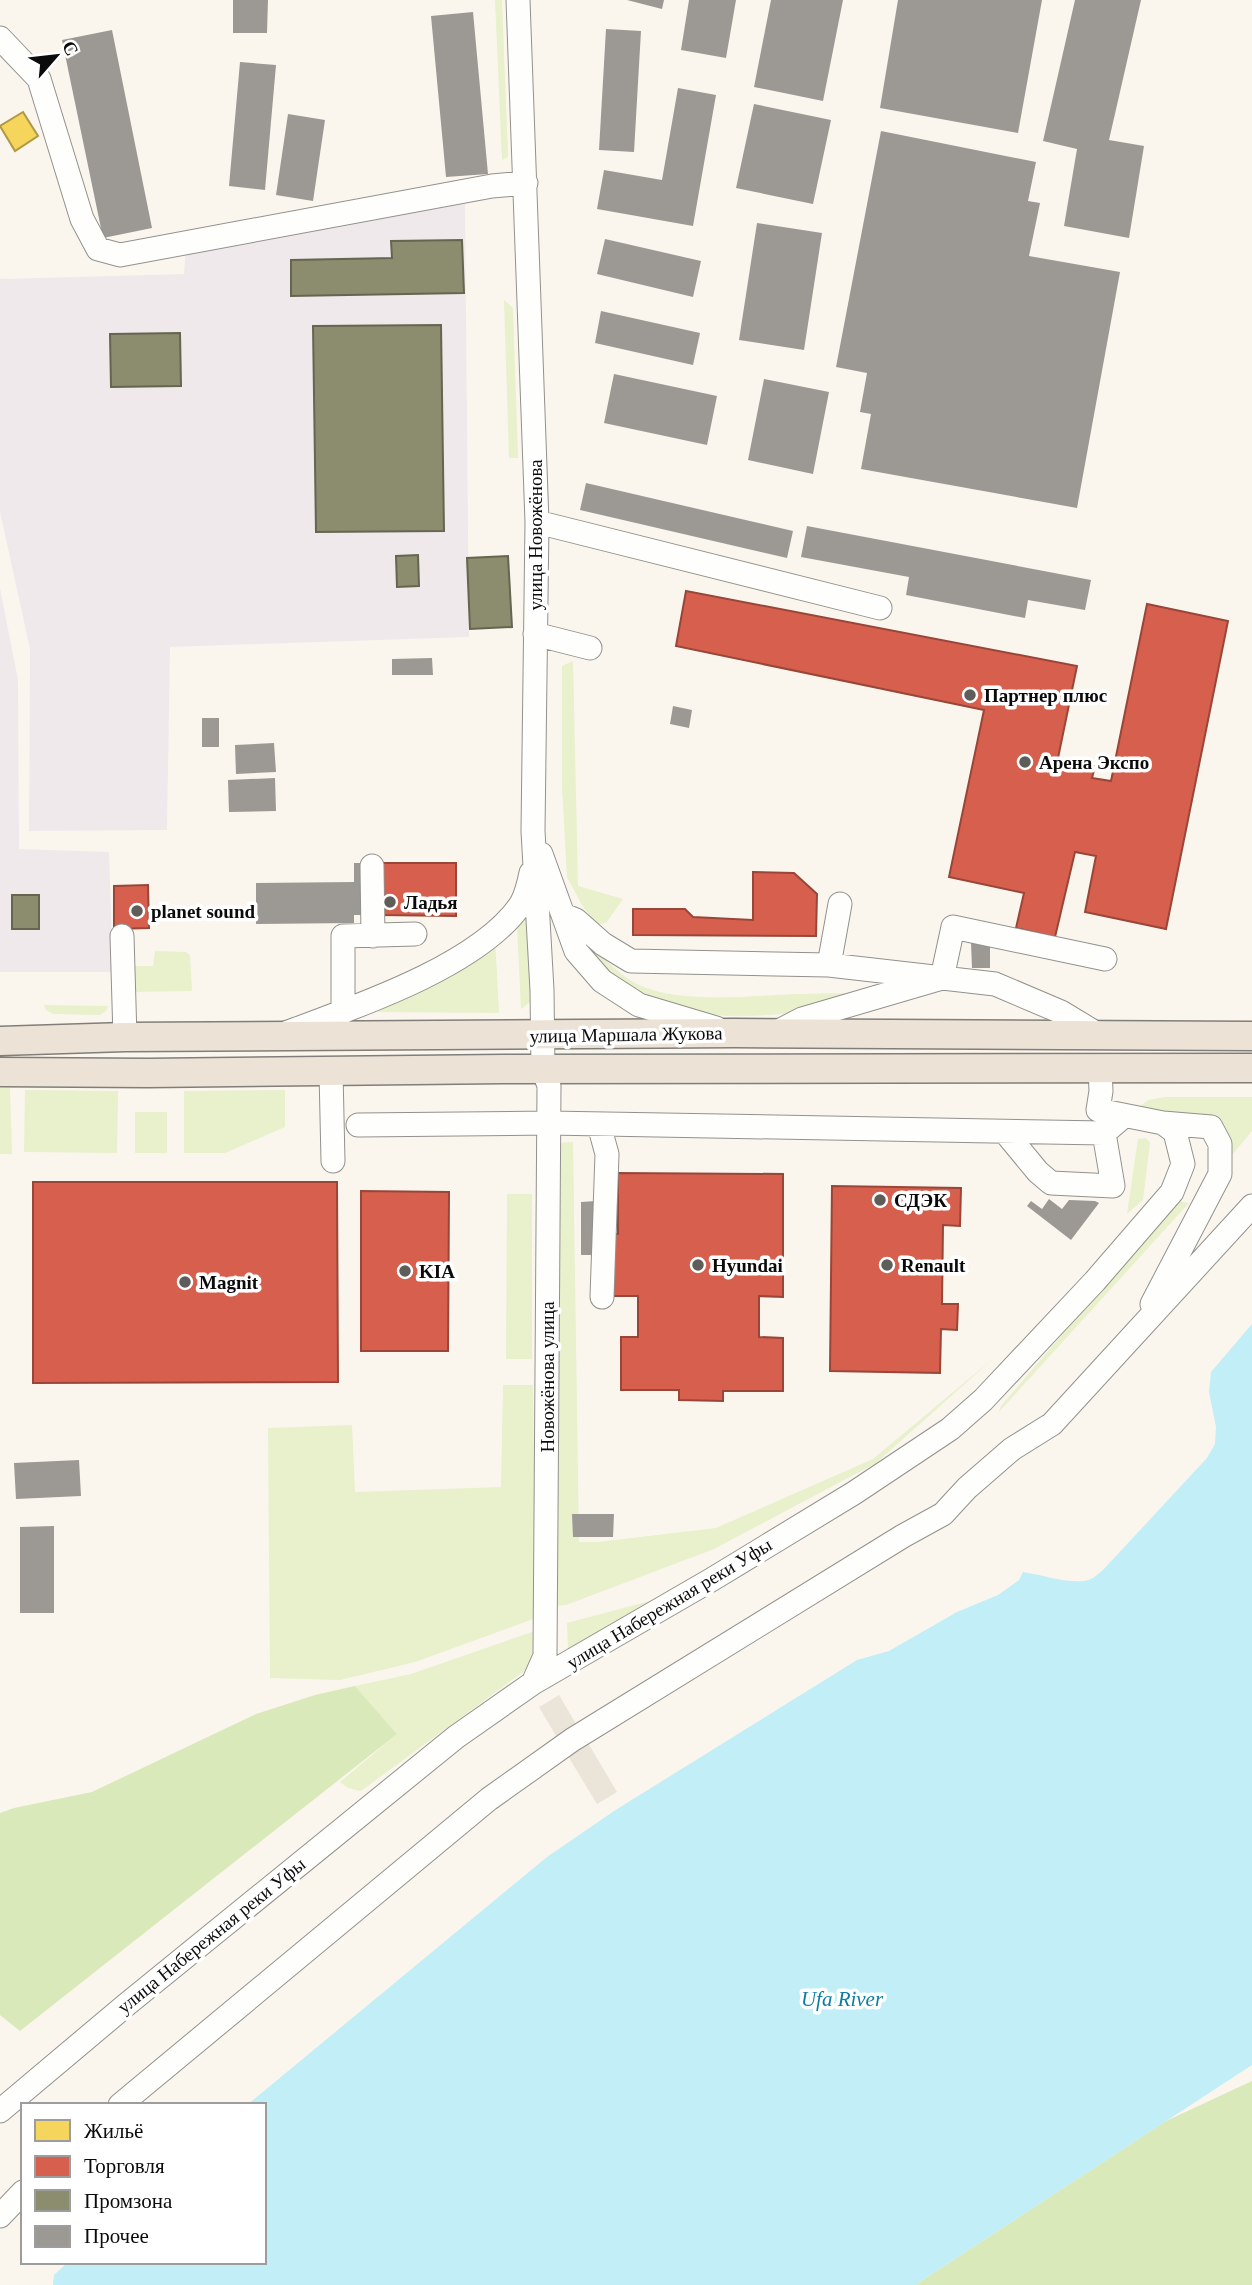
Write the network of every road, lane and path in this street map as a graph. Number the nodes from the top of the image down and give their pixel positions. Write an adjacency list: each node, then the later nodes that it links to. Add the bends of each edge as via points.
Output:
1 (518, 0): 3 (street, улица Новожёнова)
2 (0, 38): 3 (street, via 38,79 82,219 98,249 120,255)
3 (526, 183): 4 (street, улица Новожёнова)
4 (537, 522): 5 (street); 6 (street, улица Новожёнова)
5 (880, 608)
6 (535, 634): 7 (street); 8 (street, улица Новожёнова)
7 (590, 648)
8 (533, 831): 11 (street); 18 (street, via 531,875 522,901 502,926 460,956); 21 (street, улица Новожёнова)
9 (372, 866): 14 (street)
10 (839, 904): 16 (street)
11 (564, 915): 16 (street, via 631,961); 19 (street, via 576,951 602,981 639,1005)
12 (415, 934): 14 (street)
13 (122, 936): 24 (street)
14 (373, 936): 18 (street, via 343,936)
15 (1105, 959): 17 (street, via 953,927)
16 (829, 965): 17 (street)
17 (942, 978): 20 (street, via 802,1019); 22 (street, via 995,984)
18 (342, 1012): 23 (street)
19 (734, 1033): 20 (main road, улица Маршала Жукова); 21 (main road, улица Маршала Жукова)
20 (775, 1033): 22 (main road, улица Маршала Жукова)
21 (542, 1034): 23 (main road, улица Маршала Жукова); 29 (street, улица Новожёнова)
22 (1099, 1035): 25 (main road, улица Маршала Жукова)
23 (275, 1036): 24 (main road, улица Маршала Жукова)
24 (125, 1037): 26 (main road, улица Маршала Жукова)
25 (1252, 1037)
26 (0, 1041)
27 (1100, 1068): 28 (main road, улица Маршала Жукова); 29 (main road, улица Маршала Жукова); 32 (street, via 1098,1110)
28 (1252, 1068)
29 (542, 1069): 31 (main road, улица Маршала Жукова); 33 (street, Новожёнова улица, via 549,1086)
30 (0, 1072): 31 (main road, улица Маршала Жукова)
31 (331, 1072): 39 (street)
32 (1124, 1116): 34 (street); 38 (street)
33 (549, 1123): 35 (street); 36 (street); 43 (street, Новожёнова улица, via 545,1656)
34 (1163, 1123): 42 (street, via 1211,1127 1220,1144 1220,1174); 43 (street, улица Набережная реки Уфы, via 1175,1132 1183,1164 1172,1192 983,1401 950,1429 854,1493)
35 (358, 1125)
36 (599, 1125): 37 (street); 41 (street, via 607,1154)
37 (1005, 1132): 38 (street); 38 (street, via 1051,1184 1113,1186)
38 (1104, 1133)
39 (333, 1161)
40 (1252, 1206): 42 (street)
41 (602, 1297)
42 (1135, 1335): 44 (street, via 1052,1424 1013,1449 943,1514 548,1757 489,1799)
43 (533, 1683): 45 (street, улица Набережная реки Уфы, via 435,1754)
44 (122, 2103)
45 (0, 2111)
46 (21, 2194): 47 (street)
47 (0, 2216)

